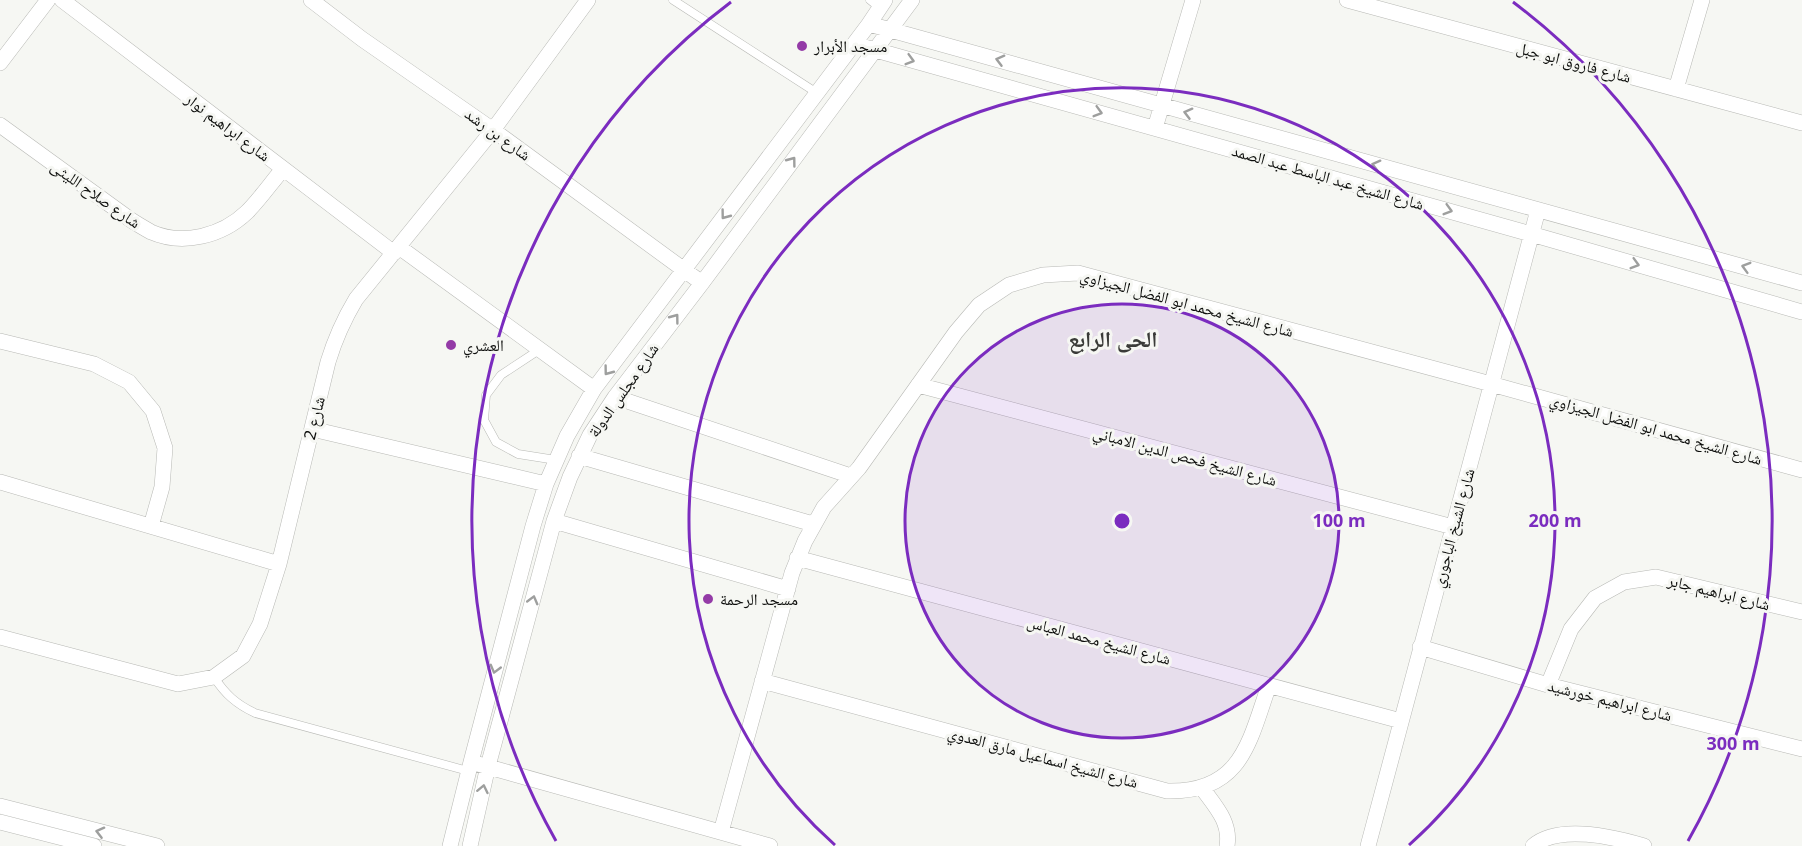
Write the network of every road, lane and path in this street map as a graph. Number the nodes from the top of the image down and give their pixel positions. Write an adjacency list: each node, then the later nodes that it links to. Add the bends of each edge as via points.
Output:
1 (48, 0): 15 (street)
2 (62, 0): 23 (street, شارع ابراهيم نوار)
3 (311, 0): 22 (street, شارع بن رشد)
4 (673, 0): 17 (lane)
5 (912, 0): 12 (street, شارع مجلس الدولة)
6 (1193, 0): 18 (street)
7 (1347, 0): 16 (street, شارع فاروق ابو جبل)
8 (1702, 0): 16 (street)
9 (879, 2): 11 (street, شارع مجلس الدولة)
10 (580, 3): 22 (street, شارع 2)
11 (869, 24): 12 (street, شارع الشيخ عبد الباسط عبد الصمد); 13 (street, شارع مجلس الدولة)
12 (890, 30): 14 (street, شارع مجلس الدولة); 18 (street, شارع الشيخ عبد الباسط عبد الصمد, one-way to 12)
13 (854, 44): 14 (street, شارع الشيخ عبد الباسط عبد الصمد); 17 (street, شارع مجلس الدولة)
14 (874, 50): 21 (street, شارع الشيخ عبد الباسط عبد الصمد, one-way to 21); 28 (street, شارع مجلس الدولة, one-way to 14)
15 (0, 63)
16 (1676, 89): 19 (street, شارع فاروق ابو جبل)
17 (817, 93): 27 (street, شارع مجلس الدولة, one-way to 27)
18 (1162, 105): 21 (street); 24 (street, شارع الشيخ عبد الباسط عبد الصمد, one-way to 18)
19 (1802, 123)
20 (0, 126): 23 (street, شارع صلاح الليثى, via 131,220 153,232 177,238 203,237 226,228 247,212)
21 (1155, 128): 25 (street, شارع الشيخ عبد الباسط عبد الصمد, one-way to 25)
22 (493, 129): 26 (street, شارع 2); 27 (street, شارع بن رشد)
23 (283, 169): 26 (street, شارع ابراهيم نوار)
24 (1538, 210): 25 (street, شارع الشيخ الباجوري); 29 (street, شارع الشيخ عبد الباسط عبد الصمد, one-way to 24)
25 (1531, 234): 30 (street, شارع الشيخ عبد الباسط عبد الصمد, one-way to 30); 33 (street, شارع الشيخ الباجوري)
26 (396, 250): 32 (street, شارع ابراهيم نوار); 37 (street, شارع 2, via 344,318 328,362)
27 (683, 270): 28 (street, شارع بن رشد); 35 (street, شارع مجلس الدولة, one-way to 35)
28 (702, 283): 36 (street, شارع مجلس الدولة, one-way to 28)
29 (1802, 283)
30 (1802, 312)
31 (0, 341): 45 (street, via 94,364 129,382 153,411 165,448 162,487)
32 (539, 350): 35 (street); 39 (lane, via 501,375 486,395 484,420 496,441 518,454)
33 (1491, 384): 34 (street, شارع الشيخ محمد ابو الفضل الجيزاوي, via 1078,273 1043,275 1009,285 979,305); 40 (street, شارع الشيخ محمد ابو الفضل الجيزاوي); 48 (street, شارع الشيخ الباجوري)
34 (918, 385): 41 (street, شارع الشيخ محمد ابو الفضل الجيزاوي); 48 (street, شارع الشيخ فحص الدين الامباني)
35 (594, 390): 39 (street, شارع مجلس الدولة)
36 (615, 397): 38 (street, شارع مجلس الدولة); 41 (street)
37 (312, 429): 43 (street); 50 (street, شارع 2)
38 (579, 456): 44 (street); 47 (street, شارع مجلس الدولة)
39 (556, 460): 43 (street, شارع مجلس الدولة)
40 (1802, 470)
41 (851, 476): 44 (street, شارع الشيخ محمد ابو الفضل الجيزاوي)
42 (0, 482): 45 (street)
43 (546, 484): 46 (street, شارع مجلس الدولة)
44 (813, 524): 49 (street, شارع الشيخ محمد ابو الفضل الجيزاوي)
45 (151, 526): 50 (street)
46 (533, 526): 47 (street); 61 (street, شارع مجلس الدولة, one-way to 61)
47 (553, 526): 51 (street); 62 (street, شارع مجلس الدولة, one-way to 47)
48 (1453, 527): 54 (street, شارع الشيخ الباجوري)
49 (797, 558): 51 (street, شارع الشيخ محمد ابو الفضل الجيزاوي); 57 (street, شارع الشيخ محمد العباس)
50 (279, 564): 55 (street, شارع 2, via 261,624 243,656)
51 (788, 589): 56 (street, شارع الشيخ محمد ابو الفضل الجيزاوي)
52 (1802, 612): 58 (street, شارع ابراهيم جابر, via 1656,577 1624,582 1595,598 1571,629)
53 (0, 637): 55 (street, شارع 2, via 178,684)
54 (1420, 647): 58 (street, شارع ابراهيم خورشيد); 59 (street, شارع الشيخ الباجوري)
55 (214, 677): 61 (lane, via 238,705 255,712)
56 (762, 681): 63 (street, شارع الشيخ اسماعيل مارق العدوي, via 1167,791); 67 (street, شارع الشيخ محمد ابو الفضل الجيزاوي)
57 (1269, 685): 59 (street, شارع الشيخ محمد العباس); 63 (street, شارع الشيخ اسماعيل مارق العدوي, via 1249,744 1238,763)
58 (1548, 685): 60 (street, شارع ابراهيم خورشيد)
59 (1401, 721): 74 (street, شارع الشيخ الباجوري)
60 (1802, 749)
61 (470, 766): 62 (street); 70 (street, شارع مجلس الدولة)
62 (488, 766): 67 (street); 71 (street, شارع مجلس الدولة, one-way to 62)
63 (1202, 788): 73 (street, via 1226,822)
64 (0, 806): 66 (street)
65 (0, 822): 66 (street)
66 (31, 822): 68 (street); 69 (street, one-way to 66)
67 (721, 832): 72 (street)
68 (94, 846)
69 (157, 846)
70 (450, 846)
71 (470, 846)
72 (770, 846)
73 (1227, 846)
74 (1368, 846)
75 (1533, 846): 76 (street, via 1557,835 1580,834)
76 (1644, 846)

